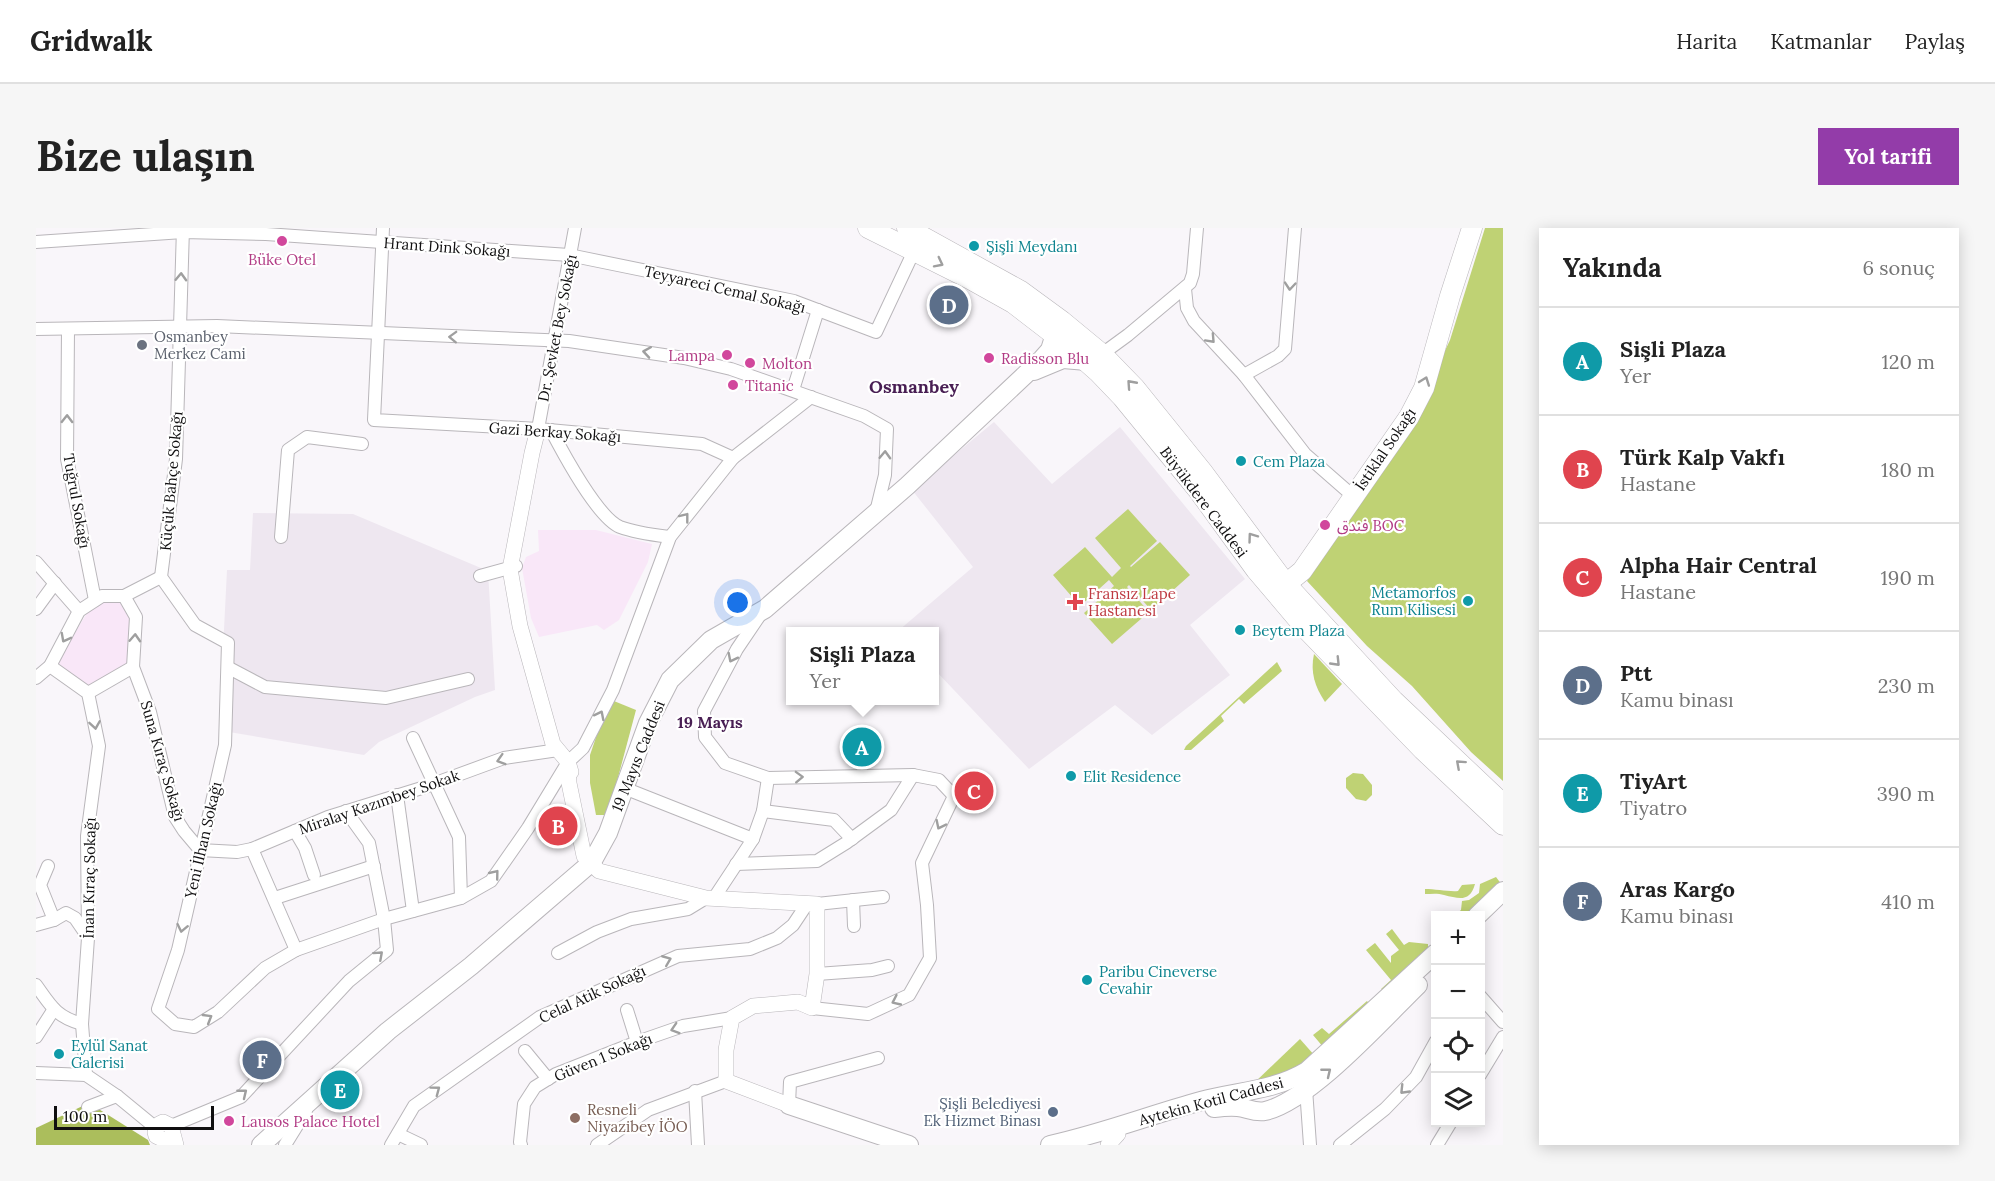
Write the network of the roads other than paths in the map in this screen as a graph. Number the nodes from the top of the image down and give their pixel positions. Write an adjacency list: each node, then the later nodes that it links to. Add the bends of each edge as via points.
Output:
1 (383, 228): 10 (street)
2 (575, 228): 12 (street, Dr. Şevket Bey Sokağı)
3 (868, 228): 11 (main road, Büyükdere Caddesi)
4 (907, 228): 21 (main road, Büyükdere Caddesi, via 1021,291)
5 (1197, 228): 13 (street, via 1193,274)
6 (1295, 228): 22 (street, one-way to 22, via 1285,349)
7 (1472, 228): 29 (main road, İstiklal Sokağı, one-way to 7, via 1409,417 1424,387)
8 (183, 230): 9 (street, Hrant Dink Sokağı); 10 (street, Hrant Dink Sokağı); 15 (street, Küçük Bahçe Sokağı, one-way to 8)
9 (36, 242)
10 (382, 243): 12 (street, Hrant Dink Sokağı); 18 (street)
11 (914, 250): 14 (street, Teyyareci Cemal Sokağı, via 876,332); 19 (main road, Büyükdere Caddesi, one-way to 19, via 1013,303)
12 (570, 255): 14 (street, Teyyareci Cemal Sokağı, via 794,301); 20 (street, Dr. Şevket Bey Sokağı)
13 (1185, 289): 21 (street); 22 (street, one-way to 22, via 1187,308 1194,321)
14 (818, 310): 24 (street)
15 (180, 327): 17 (street); 18 (street); 37 (street, Küçük Bahçe Sokağı, via 176,459)
16 (36, 329): 17 (street)
17 (68, 329): 41 (street, Tuğrul Sokağı, one-way to 17, via 67,459)
18 (377, 332): 20 (street, one-way to 18); 26 (street, Gazi Berkay Sokağı, via 374,420)
19 (1054, 334): 21 (main road, Büyükdere Caddesi); 23 (main road, 19 Mayıs Caddesi, via 1050,350)
20 (554, 341): 24 (street, one-way to 20, via 684,358); 26 (street, Dr. Şevket Bey Sokağı)
21 (1095, 358): 23 (main road, 19 Mayıs Caddesi, via 1063,359); 35 (main road, Büyükdere Caddesi); 39 (main road, Büyükdere Caddesi, one-way to 21, via 1135,388)
22 (1244, 375): 29 (street, via 1305,454)
23 (1025, 376): 30 (main road, 19 Mayıs Caddesi)
24 (793, 390): 25 (street)
25 (811, 397): 28 (street); 30 (street, one-way to 25, via 885,475 886,429 864,416)
26 (545, 430): 28 (street, Gazi Berkay Sokağı, via 702,444); 32 (street, via 603,516 619,527); 34 (street, Dr. Şevket Bey Sokağı, via 532,453)
27 (362, 444): 31 (street, via 307,437 288,450)
28 (733, 458): 32 (street, one-way to 28)
29 (1353, 496): 39 (main road, İstiklal Sokağı, via 1302,571)
30 (876, 513): 43 (main road, 19 Mayıs Caddesi)
31 (281, 537)
32 (670, 537): 53 (street, one-way to 32, via 584,748 613,690)
33 (36, 562): 38 (street)
34 (513, 568): 36 (street); 52 (street, Dr. Şevket Bey Sokağı, via 520,626 553,744)
35 (1256, 570): 39 (main road, via 1275,584); 62 (main road, Büyükdere Caddesi, one-way to 62, via 1335,660)
36 (480, 576)
37 (161, 577): 40 (street); 47 (street, via 195,625 228,643)
38 (55, 583): 42 (street); 44 (street)
39 (1286, 584): 59 (main road, Büyükdere Caddesi, one-way to 39, via 1394,701)
40 (124, 596): 41 (street, via 102,596); 46 (street, Suna Kıraç Sokağı, one-way to 40, via 136,617)
41 (95, 600): 44 (street)
42 (36, 609)
43 (765, 609): 55 (street, one-way to 55, via 737,649 704,711 705,737 724,763); 57 (main road, 19 Mayıs Caddesi, via 711,640 670,680 648,723)
44 (79, 611): 45 (street, one-way to 45)
45 (50, 666): 48 (street); 50 (street)
46 (134, 667): 50 (street); 67 (street, Suna Kıraç Sokağı, via 150,712 176,817)
47 (229, 668): 49 (street, via 265,687 386,698); 67 (street, Yeni İlhan Sokağı, via 225,745)
48 (36, 678)
49 (468, 679)
50 (88, 693): 78 (street, İnan Kıraç Sokağı, one-way to 78, via 99,746 87,836)
51 (413, 738): 56 (street)
52 (558, 750): 53 (street, Dr. Şevket Bey Sokağı); 56 (street, Miralay Kazımbey Sokak, one-way to 56, via 504,758)
53 (568, 762): 68 (street, Dr. Şevket Bey Sokağı, via 594,850); 76 (street, one-way to 53, via 491,881)
54 (912, 775): 55 (street, one-way to 54); 65 (street, via 891,810); 99 (street, one-way to 99, via 939,780 954,796 922,863 930,958 909,995 868,1014)
55 (768, 778): 60 (street)
56 (435, 784): 58 (street, Miralay Kazımbey Sokak); 76 (street, via 459,837)
57 (624, 788): 64 (street); 68 (main road, 19 Mayıs Caddesi, via 608,833)
58 (397, 795): 61 (street, Miralay Kazımbey Sokak); 82 (street)
59 (1503, 804)
60 (763, 811): 64 (street); 65 (street, via 834,820)
61 (346, 812): 63 (street, Miralay Kazımbey Sokak); 71 (street, via 369,843)
62 (1503, 825)
63 (296, 831): 66 (street, Miralay Kazımbey Sokak); 72 (street)
64 (753, 839): 69 (street)
65 (852, 839): 69 (street, via 817,861)
66 (252, 849): 67 (street, Miralay Kazımbey Sokak); 75 (street)
67 (200, 850): 91 (street, Yeni İlhan Sokağı, one-way to 91, via 178,950 158,1009 175,1023 194,1026 218,1012 265,968)
68 (592, 862): 77 (street, via 599,871); 116 (main road, 19 Mayıs Caddesi)
69 (736, 864): 77 (street)
70 (48, 866): 86 (street, via 39,885)
71 (374, 866): 75 (street); 85 (street)
72 (314, 875)
73 (1503, 891): 83 (main road)
74 (883, 897): 79 (street)
75 (275, 898): 91 (street)
76 (460, 898): 82 (street)
77 (710, 898): 80 (street); 92 (street, via 688,909 631,919)
78 (87, 900): 84 (street); 90 (street, İnan Kıraç Sokağı)
79 (853, 900): 80 (street); 89 (street)
80 (812, 904): 96 (street); 126 (street, Celal Atik Sokağı, one-way to 80, via 414,1106 540,1017 678,956 750,949 777,938)
81 (1503, 908): 87 (main road)
82 (413, 911): 85 (street)
83 (1481, 911)
84 (66, 913): 86 (street); 90 (street, via 75,918)
85 (384, 919): 91 (street); 127 (street, one-way to 85, via 241,1097 349,981 387,950)
86 (54, 921): 88 (street)
87 (1485, 924)
88 (36, 925)
89 (854, 926)
90 (88, 938): 104 (street, İnan Kıraç Sokağı)
91 (296, 950)
92 (558, 953)
93 (1431, 958): 117 (main road, Aytekin Kotil Caddesi, via 1307,1071)
94 (888, 966): 96 (street)
95 (1431, 973): 118 (main road, Aytekin Kotil Caddesi, one-way to 95)
96 (817, 974): 99 (street)
97 (36, 985): 100 (street)
98 (1485, 1002): 103 (street)
99 (812, 1008): 102 (street, Güven 1 Sokağı, via 798,1002 753,1006)
100 (54, 1009): 104 (street, via 64,1020); 105 (street)
101 (627, 1010): 106 (street)
102 (732, 1018): 106 (street, Güven 1 Sokağı, one-way to 106, via 683,1026); 115 (street)
103 (1503, 1022)
104 (82, 1024): 113 (street, İnan Kıraç Sokağı)
105 (36, 1037)
106 (637, 1042): 114 (street, Güven 1 Sokağı)
107 (1501, 1044): 112 (street)
108 (1431, 1050): 140 (street, one-way to 140, via 1416,1077 1385,1109)
109 (525, 1051): 114 (street)
110 (878, 1058): 122 (street, via 790,1082)
111 (36, 1073): 113 (street)
112 (1481, 1073)
113 (86, 1075): 120 (street)
114 (548, 1079): 134 (street, Güven 1 Sokağı, via 536,1087 524,1104)
115 (726, 1081): 119 (street); 122 (street)
116 (323, 1089): 130 (main road, 19 Mayıs Caddesi); 131 (street)
117 (1261, 1089): 121 (main road, Aytekin Kotil Caddesi); 124 (main road, via 1265,1103)
118 (1306, 1089): 124 (main road, Aytekin Kotil Caddesi); 139 (street)
119 (695, 1091): 135 (street, via 648,1110); 136 (street)
120 (117, 1096): 123 (street); 127 (street)
121 (1235, 1100): 124 (main road, Aytekin Kotil Caddesi, via 1261,1112); 128 (main road, Aytekin Kotil Caddesi); 128 (main road, Aytekin Kotil Caddesi, via 1203,1100)
122 (789, 1105): 137 (main road)
123 (88, 1107)
124 (1277, 1108)
125 (1448, 1127): 129 (street)
126 (398, 1134): 132 (street, Celal Atik Sokağı); 133 (street)
127 (168, 1136)
128 (1092, 1141): 138 (main road, Aytekin Kotil Caddesi)
129 (1440, 1142)
130 (261, 1145)
131 (285, 1145)
132 (391, 1145)
133 (421, 1145)
134 (521, 1145)
135 (597, 1145)
136 (698, 1145)
137 (909, 1145)
138 (1050, 1145)
139 (1310, 1145)
140 (1340, 1145)

